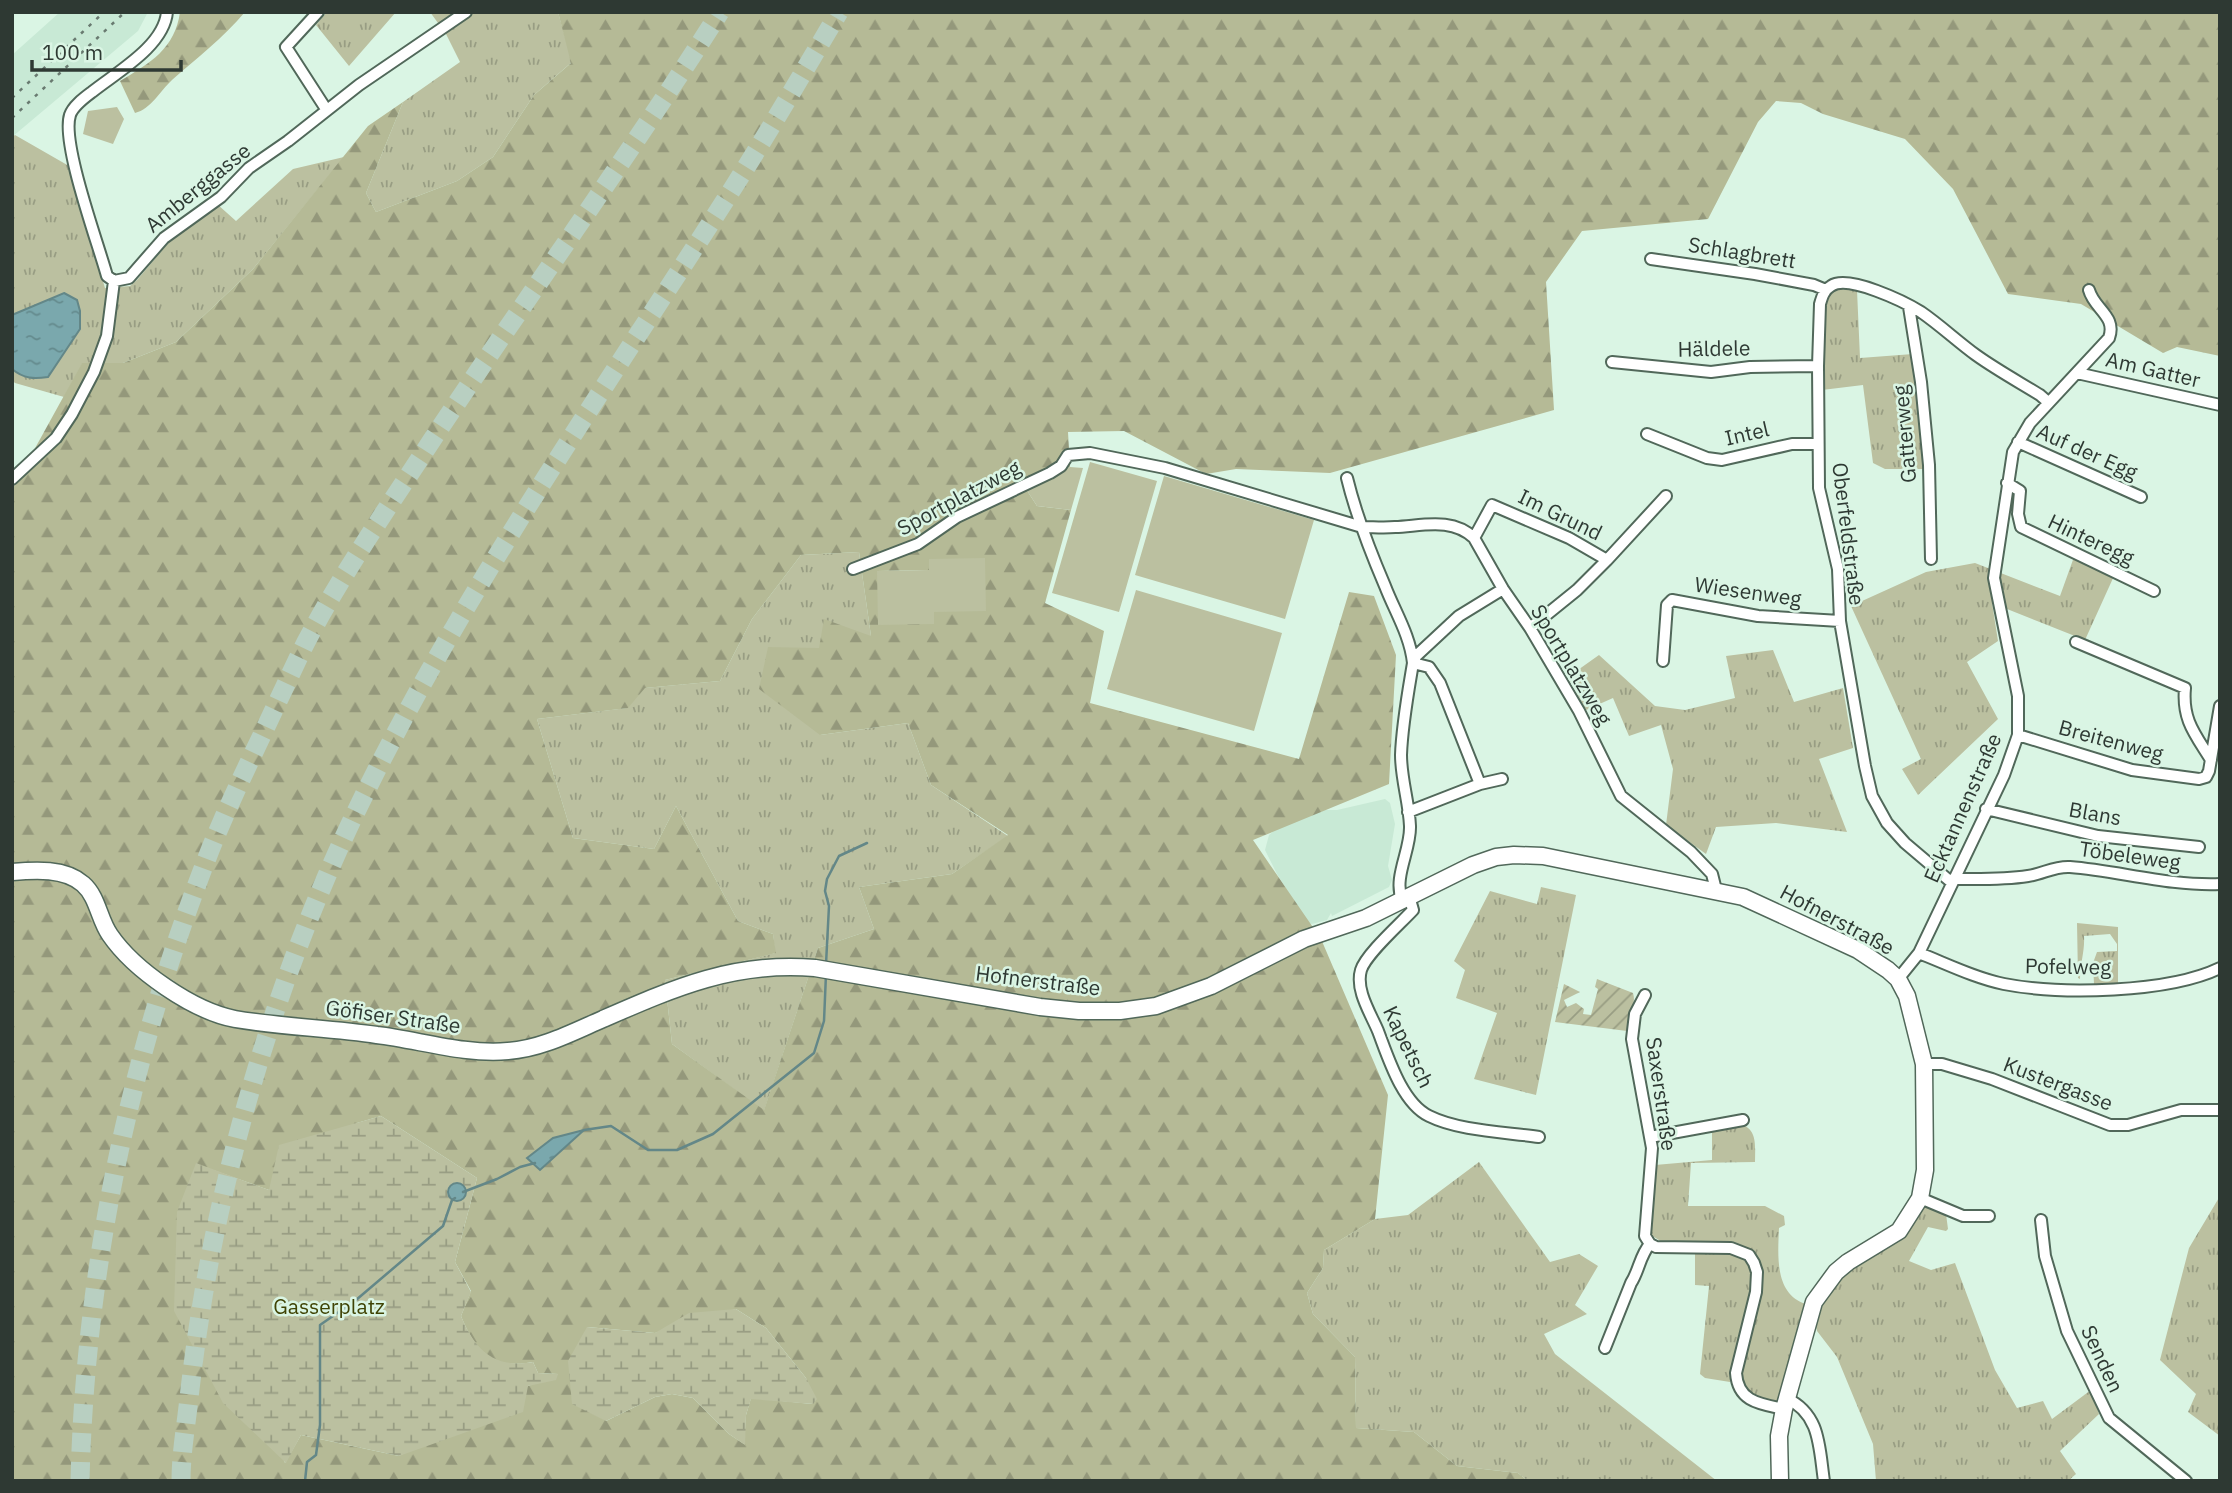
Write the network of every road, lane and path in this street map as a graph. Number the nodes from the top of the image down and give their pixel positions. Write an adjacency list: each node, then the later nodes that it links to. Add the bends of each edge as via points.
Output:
1 (167, 12): 6 (street, via 163,30 151,45 71,112 74,165 107,276)
2 (318, 12): 4 (street, via 286,47)
3 (467, 12): 4 (street, Amberggasse)
4 (326, 109): 6 (street, Amberggasse, via 249,168 221,197 163,238 129,278)
5 (1651, 259): 7 (street, Schlagbrett, via 1742,271)
6 (114, 281): 19 (street, via 107,336 94,372 56,438)
7 (1826, 290): 9 (street, via 1850,284); 11 (street, Oberfeldstraße, via 1820,304)
8 (2089, 290): 12 (street, Ecktannenstraße, via 2107,316 2111,333)
9 (1909, 307): 13 (street); 25 (street, Gatterweg, via 1929,465)
10 (1612, 362): 11 (street, Häldele, via 1711,372)
11 (1818, 366): 17 (street, Oberfeldstraße)
12 (2077, 373): 13 (street, Ecktannenstraße); 14 (street, Am Gatter)
13 (2048, 402): 16 (street, Ecktannenstraße)
14 (2220, 405)
15 (1647, 434): 17 (street, Intel, via 1722,460 1792,444)
16 (2018, 442): 20 (street, Ecktannenstraße); 22 (street, Auf der Egg)
17 (1818, 444): 30 (street, Oberfeldstraße, via 1819,488 1838,569)
18 (1347, 478): 23 (street)
19 (12, 479)
20 (2007, 483): 29 (street, Hinteregg, via 2020,491 2021,527); 36 (street, Ecktannenstraße, via 1994,578 2018,696)
21 (1666, 496): 26 (street, Im Grund)
22 (2141, 497)
23 (1362, 527): 24 (street, Sportplatzweg, via 1438,523 1467,531); 27 (street, Sportplatzweg, via 1165,468 1090,453 1068,455 1061,466 957,517 918,544); 34 (street, via 1411,644)
24 (1474, 538): 26 (street, Im Grund, via 1492,505 1569,538); 28 (street, Sportplatzweg)
25 (1931, 559)
26 (1606, 560): 31 (street, Im Grund)
27 (853, 569)
28 (1503, 589): 31 (street, Sportplatzweg); 34 (street, via 1459,616)
29 (2154, 591)
30 (1840, 621): 33 (street, Wiesenweg, via 1758,616 1672,600); 44 (street, Oberfeldstraße, via 1872,796 1905,843)
31 (1530, 628): 46 (street, Sportplatzweg, via 1584,720 1621,796 1690,852 1712,874)
32 (2076, 642): 37 (street, via 2185,688 2187,720)
33 (1663, 661)
34 (1413, 663): 39 (street, via 1429,667 1440,683); 41 (street, via 1401,755)
35 (2220, 706): 37 (street)
36 (2018, 735): 37 (street, Breitenweg, via 2132,770 2172,777 2206,777); 40 (street, Ecktannenstraße)
37 (2211, 760)
38 (1502, 779): 39 (street)
39 (1480, 784): 41 (street)
40 (1986, 809): 42 (street, Blans, via 2098,836); 44 (street, Ecktannenstraße)
41 (1408, 812): 47 (street, via 1409,841 1398,889)
42 (2199, 847)
43 (12, 872): 49 (main road, Göfiser Straße, via 46,871 82,883 122,950 176,993 212,1012 475,1050 509,1051 559,1038 707,977 784,965)
44 (1952, 881): 45 (street, Töbeleweg, via 2033,876 2054,867 2070,867 2161,882); 48 (street, Ecktannenstraße)
45 (2220, 884)
46 (1716, 890): 47 (main road, Hofnerstraße, via 1543,856 1514,855 1473,865); 51 (main road, Hofnerstraße, via 1761,904 1858,950)
47 (1406, 898): 49 (main road, Hofnerstraße, via 1323,940 1287,947 1188,996 1120,1011 1040,1007); 56 (street, Kapetsch, via 1413,910 1366,960 1360,975 1368,1013 1404,1089 1430,1117)
48 (1919, 953): 50 (street, Pofelweg, via 2004,984 2073,990 2178,983); 51 (street, Ecktannenstraße)
49 (815, 968)
50 (2220, 968)
51 (1898, 979): 53 (main road, Hofnerstraße, via 1907,996)
52 (1645, 995): 57 (street, Saxerstraße, via 1635,1014 1632,1040)
53 (1924, 1064): 54 (street, Kustergasse, via 1941,1064 1992,1079 2110,1125 2128,1125 2181,1110); 58 (main road, Hofnerstraße)
54 (2220, 1110)
55 (1743, 1120): 57 (street)
56 (1538, 1137)
57 (1650, 1137): 61 (street, Saxerstraße, via 1645,1236)
58 (1920, 1198): 59 (street, via 1963,1216); 63 (main road, Hofnerstraße, via 1899,1231 1848,1262 1825,1285 1814,1302)
59 (1989, 1216)
60 (2041, 1220): 66 (street, Senden, via 2045,1256 2065,1327 2109,1418)
61 (1650, 1244): 62 (street); 63 (street, via 1731,1248 1749,1255 1758,1282 1736,1381 1750,1400)
62 (1605, 1348)
63 (1785, 1404): 64 (main road, Hofnerstraße, via 1779,1436); 65 (street, via 1796,1403 1812,1420)
64 (1780, 1481)
65 (1824, 1481)
66 (2186, 1481)

